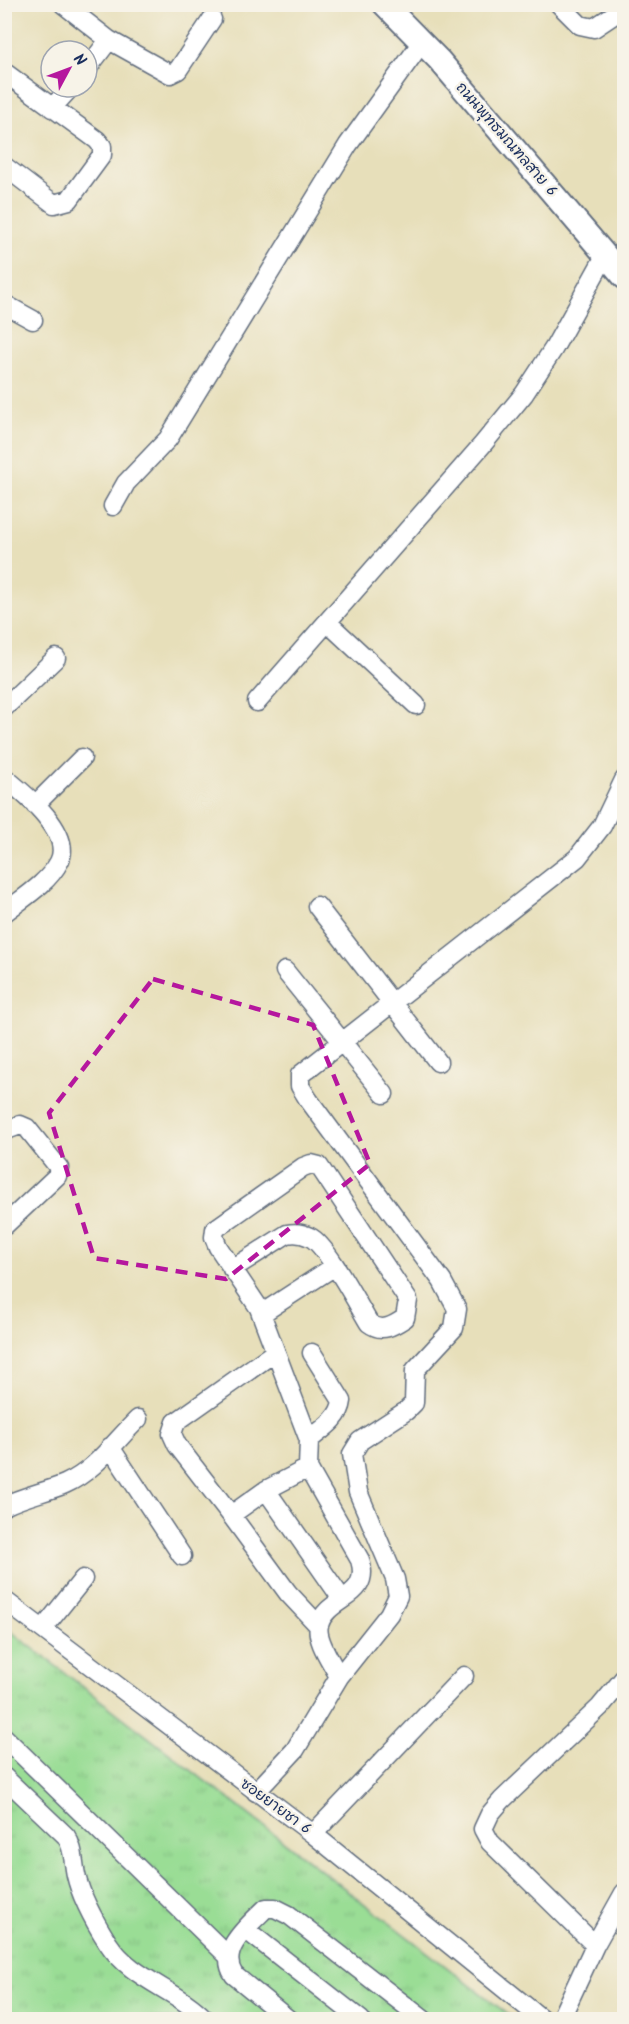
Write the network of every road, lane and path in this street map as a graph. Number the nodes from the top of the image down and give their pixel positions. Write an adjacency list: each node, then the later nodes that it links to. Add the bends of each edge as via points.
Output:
1 (63, 4): 6 (street)
2 (384, 4): 7 (main road, ถนนพุทธมณฑลสาย 6)
3 (559, 4): 4 (street, via 580,26 594,28)
4 (624, 8)
5 (212, 19): 6 (street, via 177,70 170,74)
6 (108, 40): 8 (street)
7 (422, 42): 13 (main road, ถนนพุทธมณฑลสาย 6); 17 (street, via 348,145 168,439 126,483)
8 (99, 52)
9 (4, 72): 11 (street)
10 (60, 99): 11 (street)
11 (52, 108): 12 (street, via 102,146 102,154 69,200 54,204)
12 (4, 166)
13 (606, 254): 14 (main road, ถนนพุทธมณฑลสาย 6); 18 (street, via 524,394)
14 (624, 277)
15 (4, 304): 16 (street)
16 (33, 320)
17 (113, 506)
18 (327, 622): 20 (street); 21 (street)
19 (56, 658): 22 (street)
20 (257, 702)
21 (416, 705)
22 (4, 708)
23 (82, 758): 26 (street)
24 (4, 777): 26 (street)
25 (624, 780): 30 (street, via 602,826 577,858)
26 (35, 805): 28 (street, via 60,837 59,863 45,880)
27 (317, 906): 30 (street)
28 (4, 913)
29 (285, 971): 31 (street)
30 (392, 1003): 31 (street); 32 (street)
31 (341, 1042): 33 (street); 55 (street, via 300,1075 300,1086 442,1281 457,1309 454,1328 415,1370 414,1403 360,1441 352,1454 358,1492 395,1579 398,1596 389,1614)
32 (438, 1062)
33 (384, 1094)
34 (4, 1131): 35 (street, via 20,1125 27,1128 58,1168 57,1176)
35 (4, 1226)
36 (335, 1266): 37 (street, via 313,1237 297,1232 287,1234); 37 (street, via 369,1323 377,1329 405,1318 408,1299 323,1172 311,1164 215,1229 218,1247); 38 (street)
37 (232, 1269): 38 (street)
38 (261, 1314): 39 (street)
39 (275, 1353): 42 (street); 47 (street, via 176,1422 173,1428 177,1445)
40 (312, 1353): 42 (street, via 342,1401 336,1417)
41 (138, 1419): 43 (street)
42 (309, 1440): 44 (street)
43 (110, 1447): 46 (street, via 73,1479); 48 (street)
44 (308, 1468): 45 (street); 50 (street, via 363,1570 356,1590)
45 (266, 1490): 47 (street); 50 (street)
46 (4, 1506)
47 (231, 1515): 52 (street, via 288,1593)
48 (182, 1556)
49 (83, 1579): 53 (street)
50 (342, 1599): 52 (street)
51 (4, 1600): 53 (street, ซอยยายชา 6)
52 (319, 1626): 55 (street, via 320,1637)
53 (43, 1629): 59 (street, ซอยยายชา 6)
54 (464, 1676): 60 (street)
55 (339, 1677): 59 (street, via 295,1750)
56 (624, 1678): 63 (street, via 600,1707 502,1800 483,1829 490,1842)
57 (4, 1737): 64 (street)
58 (4, 1777): 65 (street, via 72,1845 77,1878 114,1951 127,1965)
59 (256, 1792): 60 (street, ซอยยายชา 6)
60 (313, 1834): 69 (street, ซอยยายชา 6)
61 (624, 1893): 63 (street)
62 (245, 1929): 64 (street); 67 (street); 68 (street, via 266,1908 275,1908)
63 (595, 1945): 70 (street)
64 (227, 1955): 66 (street, via 227,1965 234,1975)
65 (207, 2019)
66 (289, 2019)
67 (361, 2019)
68 (424, 2019)
69 (543, 2019)
70 (560, 2019)

